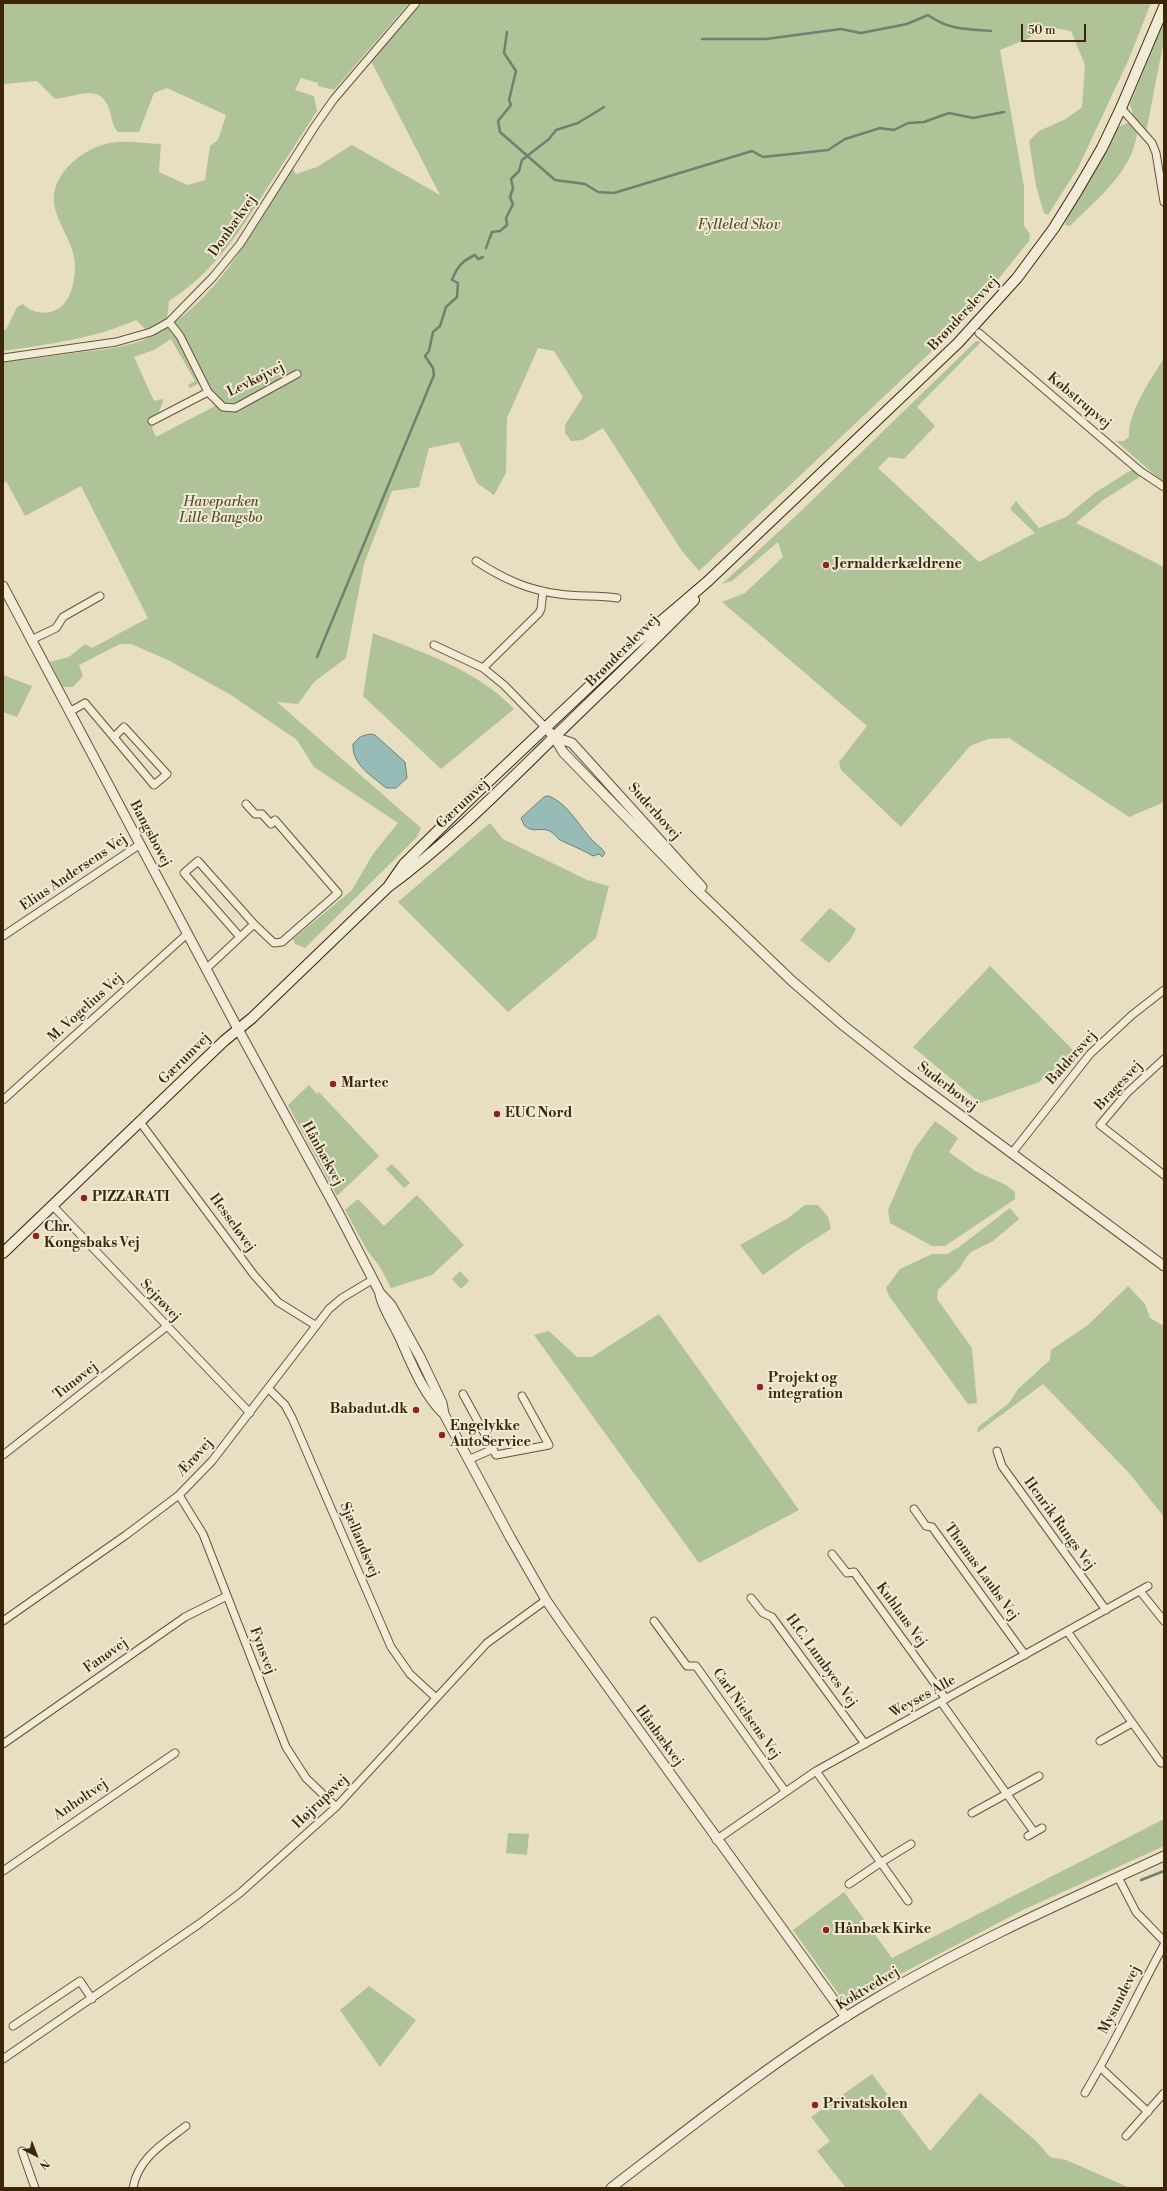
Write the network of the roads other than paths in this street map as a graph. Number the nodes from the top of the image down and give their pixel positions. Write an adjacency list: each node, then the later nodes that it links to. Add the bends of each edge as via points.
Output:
1 (416, 3): 5 (street, Donbækvej, via 326,110 240,244 213,277)
2 (1164, 7): 3 (main road, Brønderslevvej)
3 (1121, 108): 4 (street, via 1152,143); 13 (main road, Brønderslevvej, via 1102,148 1054,228 1018,278 958,343)
4 (1164, 202)
5 (169, 322): 7 (street, Donbækvej, via 150,332 116,342); 9 (street, Levkøjvej, via 180,336)
6 (979, 333): 11 (street, Købstrupvej, via 1140,471)
7 (3, 358)
8 (297, 374): 9 (street, Levkøjvej, via 235,408 223,407)
9 (208, 392): 10 (street, Levkøjvej)
10 (152, 421)
11 (1164, 487)
12 (476, 561): 15 (street, via 520,586)
13 (707, 582): 22 (main road, Brønderslevvej, via 632,646); 24 (main road, Brønderslevvej, via 640,656)
14 (3, 586): 18 (street, Bangsbovej)
15 (543, 591): 17 (street); 20 (street, via 541,609 538,613)
16 (100, 596): 18 (street, via 63,617 56,628)
17 (617, 598)
18 (31, 640): 21 (street, Bangsbovej)
19 (434, 646): 20 (street)
20 (483, 668): 22 (street, via 504,685)
21 (71, 711): 23 (street, Bangsbovej, via 85,703); 26 (street, Bangsbovej)
22 (546, 728): 24 (street, Suderbovej); 27 (main road, Gærumvej, via 404,864)
23 (114, 737): 23 (street, Bangsbovej, via 124,728 167,774 154,786)
24 (554, 737): 27 (main road, Gærumvej, via 471,816); 28 (street, Suderbovej, via 563,752 694,887); 28 (street, Suderbovej, via 572,743 647,824)
25 (246, 804): 29 (street, Bangsbovej, via 254,814 262,814 271,824 275,820 338,893 282,942 274,943)
26 (139, 845): 30 (street, Bangsbovej); 31 (street, Elius Andersens Vej)
27 (388, 887): 35 (main road, Gærumvej)
28 (726, 916): 39 (street, Suderbovej, via 792,981 844,1026)
29 (254, 924): 32 (street); 32 (street, Bangsbovej, via 198,861 184,873)
30 (187, 934): 33 (street, Bangsbovej); 37 (street, M. Vogelius Vej)
31 (3, 936)
32 (240, 937): 33 (street)
33 (206, 969): 35 (street, Bangsbovej)
34 (1164, 990): 39 (street, Baldersvej, via 1132,1015 1090,1054)
35 (238, 1029): 38 (main road, Gærumvej); 44 (street, Hånbækvej, via 338,1212)
36 (1164, 1059): 40 (street, Bragesvej, via 1127,1093 1100,1125)
37 (3, 1100)
38 (140, 1122): 41 (main road, Gærumvej); 45 (street, Hesseløvej, via 254,1275 278,1302)
39 (1012, 1153): 43 (street, Suderbovej)
40 (1164, 1175)
41 (53, 1206): 42 (main road, Gærumvej); 46 (street, Sejrøvej)
42 (3, 1253)
43 (1164, 1266)
44 (372, 1280): 45 (street, Ærøvej, via 342,1298); 54 (street, Hånbækvej, via 391,1306 420,1358 442,1403 444,1414)
45 (315, 1325): 47 (street, Ærøvej)
46 (166, 1327): 50 (street, Sejrøvej); 53 (street, Tunøvej)
47 (268, 1388): 50 (street, Ærøvej); 69 (street, Sjællandsvej, via 285,1405 292,1418 391,1647 410,1674)
48 (463, 1394): 51 (street)
49 (522, 1396): 51 (street, via 549,1446 496,1454)
50 (250, 1413): 55 (street, Ærøvej, via 212,1461)
51 (493, 1449): 54 (street)
52 (997, 1451): 63 (street, Henrik Rungs Vej, via 1002,1466)
53 (3, 1455)
54 (468, 1460): 62 (street, Hånbækvej)
55 (178, 1495): 60 (street, Fynsvej, via 203,1534); 64 (street, Ærøvej, via 126,1535)
56 (914, 1509): 68 (street, Thomas Laubs Vej, via 926,1526 932,1527)
57 (832, 1554): 70 (street, Kuhlaus Vej, via 847,1573 854,1572)
58 (1148, 1586): 59 (street, Weyses Alle)
59 (1140, 1591): 63 (street, Weyses Alle); 66 (street)
60 (227, 1596): 73 (street, Fanøvej, via 185,1617); 81 (street, Fynsvej, via 286,1747 306,1778)
61 (751, 1598): 74 (street, H.C. Lumbyes Vej, via 762,1613 772,1617)
62 (546, 1600): 69 (street, Højrupsvej, via 487,1643); 84 (street, Hånbækvej)
63 (1106, 1610): 67 (street, Weyses Alle)
64 (3, 1620)
65 (654, 1621): 79 (street, Carl Nielsens Vej, via 687,1666 696,1666)
66 (1164, 1621)
67 (1067, 1631): 68 (street, Weyses Alle); 71 (street)
68 (1026, 1655): 70 (street, Weyses Alle)
69 (435, 1697): 81 (street, Højrupsvej)
70 (943, 1700): 74 (street, Weyses Alle); 80 (street)
71 (1132, 1723): 72 (street); 76 (street, via 1161,1763)
72 (1100, 1741)
73 (3, 1744)
74 (865, 1744): 77 (street, Weyses Alle)
75 (175, 1753): 88 (street, Anholtvej)
76 (1164, 1763)
77 (816, 1771): 79 (street, Weyses Alle); 87 (street)
78 (1039, 1776): 80 (street)
79 (785, 1791): 84 (street, Weyses Alle)
80 (1006, 1794): 82 (street); 83 (street, via 1031,1834)
81 (336, 1807): 94 (street, Højrupsvej, via 240,1893)
82 (972, 1813)
83 (1042, 1828)
84 (716, 1840): 95 (street, Hånbækvej)
85 (912, 1844): 87 (street)
86 (1164, 1856): 89 (street, Koktvedvej)
87 (880, 1863): 90 (street); 91 (street)
88 (3, 1870)
89 (1118, 1877): 92 (street, via 1136,1912); 95 (street, Koktvedvej, via 1027,1918)
90 (849, 1884)
91 (908, 1901)
92 (1164, 1941)
93 (1164, 1945): 98 (street, Mysundevej, via 1129,2008)
94 (92, 1999): 96 (street, via 80,1981); 97 (street, Højrupsvej)
95 (846, 2017): 107 (street, Koktvedvej, via 767,2070)
96 (13, 2026)
97 (3, 2059)
98 (1101, 2068): 99 (street, Mysundevej); 101 (street)
99 (1085, 2093)
100 (1164, 2093): 101 (street)
101 (1148, 2112): 103 (street)
102 (186, 2126): 106 (street, via 146,2159)
103 (1126, 2136)
104 (22, 2151): 105 (street)
105 (35, 2188)
106 (133, 2188)
107 (611, 2188)

